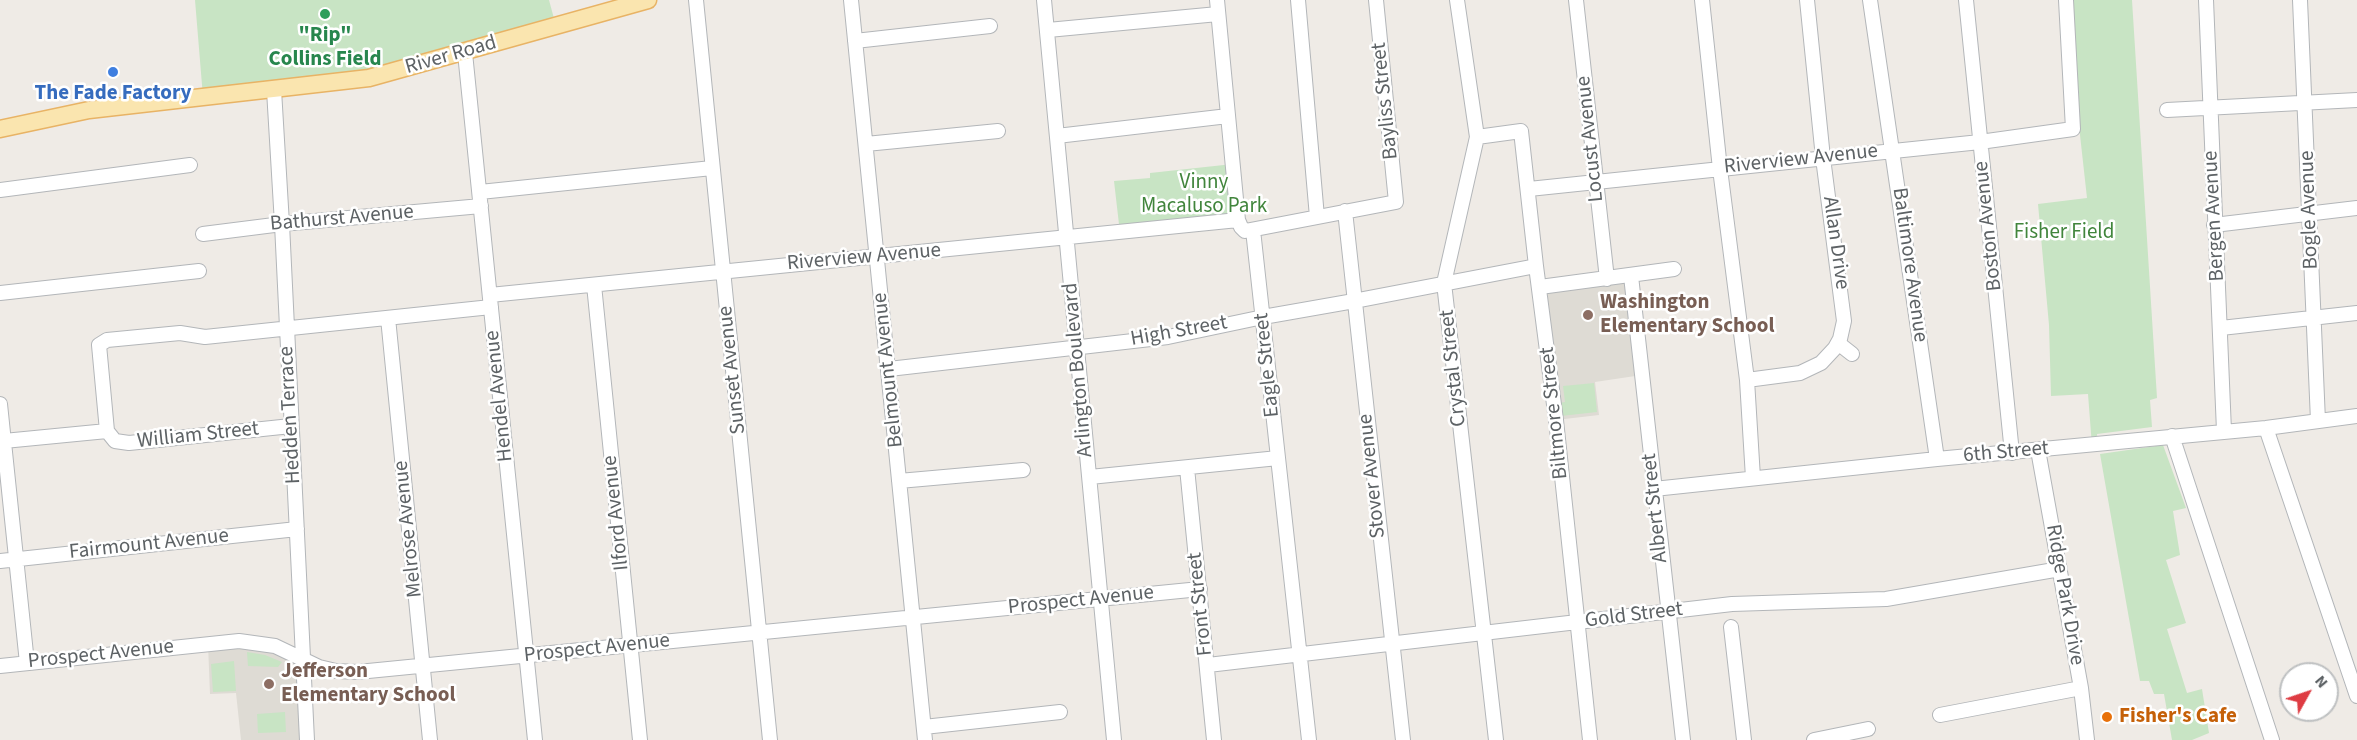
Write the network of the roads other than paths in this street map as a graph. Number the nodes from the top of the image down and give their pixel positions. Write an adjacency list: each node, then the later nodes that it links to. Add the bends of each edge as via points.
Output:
1 (648, 0): 20 (main road, River Road)
2 (696, 0): 36 (street, Sunset Avenue)
3 (851, 0): 19 (street, Belmount Avenue)
4 (1044, 0): 18 (street, Arlington Boulevard)
5 (1298, 0): 45 (street)
6 (1376, 0): 43 (street, Bayliss Street, via 1396,202)
7 (1457, 0): 30 (street, Crystal Street)
8 (1576, 0): 38 (street, Locust Avenue)
9 (1702, 0): 37 (street)
10 (1807, 0): 34 (street, Allan Drive)
11 (1870, 0): 33 (street, Baltimore Avenue)
12 (1966, 0): 31 (street, Boston Avenue)
13 (2066, 0): 31 (street, Riverview Avenue, via 2073,129)
14 (2206, 0): 24 (street, Bergen Avenue)
15 (2300, 0): 23 (street, Bogle Avenue)
16 (1218, 7): 18 (street); 26 (street)
17 (990, 26): 19 (street)
18 (1048, 30): 29 (street, Arlington Boulevard)
19 (855, 41): 32 (street, Belmount Avenue)
20 (465, 52): 21 (main road, River Road, via 369,78); 41 (street, Hendel Avenue)
21 (274, 90): 27 (main road, River Road, via 89,110); 47 (street, Hedden Terrace)
22 (2357, 100): 23 (street)
23 (2306, 101): 24 (street); 44 (street, Bogle Avenue)
24 (2210, 107): 25 (street); 48 (street, Bergen Avenue)
25 (2167, 110)
26 (1228, 116): 29 (street); 46 (street)
27 (0, 129)
28 (998, 131): 32 (street)
29 (1057, 136): 51 (street, Arlington Boulevard)
30 (1477, 137): 39 (street, Biltmore Street, via 1521,131); 59 (street, Crystal Street)
31 (1980, 142): 33 (street, Riverview Avenue); 86 (street, Boston Avenue)
32 (866, 144): 52 (street, Belmount Avenue)
33 (1892, 150): 34 (street, Riverview Avenue); 89 (street, Baltimore Avenue)
34 (1823, 158): 37 (street, Riverview Avenue); 71 (street, Allan Drive, via 1844,321)
35 (190, 165): 40 (street)
36 (712, 168): 41 (street, Bathurst Avenue); 56 (street, Sunset Avenue)
37 (1720, 169): 38 (street, Riverview Avenue); 75 (street)
38 (1596, 183): 39 (street, Riverview Avenue); 58 (street, Locust Avenue)
39 (1528, 189): 53 (street, Biltmore Street)
40 (0, 190)
41 (480, 199): 47 (street, Bathurst Avenue); 63 (street, Hendel Avenue)
42 (2357, 208): 44 (street)
43 (1345, 212): 45 (street); 64 (street, Stover Avenue)
44 (2309, 213): 48 (street); 68 (street, Bogle Avenue)
45 (1317, 217): 49 (street)
46 (1238, 220): 49 (street, via 1245,231); 51 (street, Riverview Avenue)
47 (282, 224): 50 (street, Bathurst Avenue); 70 (street, Hedden Terrace)
48 (2214, 225): 69 (street, Bergen Avenue)
49 (1252, 230): 66 (street, Eagle Street)
50 (203, 234)
51 (1067, 239): 52 (street, Riverview Avenue); 72 (street, Arlington Boulevard)
52 (878, 257): 56 (street, Riverview Avenue); 74 (street, Belmount Avenue)
53 (1536, 266): 59 (street, High Street); 61 (street, Biltmore Street)
54 (1674, 269): 57 (street)
55 (199, 271): 62 (street)
56 (723, 271): 60 (street, Riverview Avenue); 106 (street, Sunset Avenue)
57 (1631, 276): 58 (street); 95 (street, Albert Street)
58 (1607, 279): 61 (street)
59 (1444, 283): 64 (street, High Street); 107 (street, Crystal Street)
60 (594, 285): 63 (street, Riverview Avenue); 109 (street, Ilford Avenue)
61 (1540, 287): 104 (street, Biltmore Street)
62 (0, 293)
63 (490, 301): 67 (street, Riverview Avenue); 111 (street, Hendel Avenue)
64 (1354, 301): 66 (street, High Street); 108 (street, Stover Avenue)
65 (2357, 314): 68 (street)
66 (1263, 317): 72 (street, High Street, via 1168,337); 88 (street, Eagle Street)
67 (388, 318): 70 (street, Riverview Avenue); 116 (street, Melrose Avenue)
68 (2314, 318): 69 (street); 78 (street, Bogle Avenue)
69 (2221, 328): 82 (street, Bergen Avenue)
70 (288, 329): 79 (street, Hedden Terrace); 81 (street, Riverview Avenue, via 205,337 180,333 104,340 99,350)
71 (1838, 343): 73 (street); 75 (street, via 1829,357 1812,369)
72 (1077, 347): 74 (street, High Street); 92 (street, Arlington Boulevard)
73 (1852, 354)
74 (889, 369): 94 (street, Belmount Avenue)
75 (1747, 380): 93 (street)
76 (0, 404): 84 (street)
77 (2357, 416): 78 (street, 6th Street)
78 (2318, 421): 80 (street, 6th Street)
79 (291, 426): 81 (street, William Street, via 129,443 115,441); 96 (street, Hedden Terrace)
80 (2266, 428): 82 (street, 6th Street); 118 (street)
81 (107, 430): 84 (street, William Street)
82 (2224, 431): 83 (street, 6th Street)
83 (2172, 436): 85 (street, 6th Street); 138 (street)
84 (4, 441): 87 (street)
85 (2038, 450): 86 (street, 6th Street); 99 (street, Ridge Park Drive)
86 (2012, 453): 89 (street, 6th Street)
87 (3, 456): 97 (street)
88 (1278, 458): 90 (street); 110 (street, Eagle Street)
89 (1937, 459): 93 (street, 6th Street)
90 (1187, 468): 92 (street); 100 (street, Front Street)
91 (1023, 470): 94 (street)
92 (1090, 477): 101 (street, Arlington Boulevard)
93 (1754, 478): 95 (street, 6th Street)
94 (899, 482): 103 (street, Belmount Avenue)
95 (1654, 489): 102 (street, Albert Street)
96 (297, 529): 97 (street, Fairmount Avenue); 112 (street, Hedden Terrace)
97 (17, 560): 98 (street, Fairmount Avenue); 113 (street)
98 (0, 561)
99 (2060, 569): 102 (street, Gold Street, via 1886,599 1732,604); 117 (street, Ridge Park Drive)
100 (1200, 589): 101 (street, Prospect Avenue); 114 (street, Front Street)
101 (1101, 599): 103 (street, Prospect Avenue); 128 (street, Arlington Boulevard)
102 (1668, 612): 104 (street, Gold Street); 134 (street, Albert Street)
103 (912, 617): 106 (street, Prospect Avenue); 122 (street, Belmount Avenue)
104 (1576, 623): 107 (street, Gold Street); 133 (street, Biltmore Street)
105 (1731, 627): 135 (street)
106 (759, 632): 109 (street, Prospect Avenue); 127 (street, Sunset Avenue)
107 (1484, 633): 108 (street, Gold Street); 132 (street, Crystal Street)
108 (1392, 644): 110 (street, Gold Street); 131 (street, Stover Avenue)
109 (630, 646): 111 (street, Prospect Avenue); 126 (street, Ilford Avenue)
110 (1300, 654): 114 (street, Gold Street); 130 (street, Eagle Street)
111 (526, 656): 116 (street, Prospect Avenue); 125 (street, Hendel Avenue)
112 (303, 658): 113 (street, Prospect Avenue, via 274,646 239,641); 116 (street, Prospect Avenue, via 336,671); 123 (street, Hedden Terrace)
113 (27, 663): 115 (street, Prospect Avenue)
114 (1208, 665): 129 (street, Front Street)
115 (0, 666)
116 (423, 667): 124 (street, Melrose Avenue)
117 (2081, 688): 120 (street); 137 (street, Ridge Park Drive)
118 (2357, 696)
119 (1060, 712): 122 (street)
120 (1940, 715)
121 (1868, 729): 136 (street)
122 (925, 733)
123 (307, 740)
124 (430, 740)
125 (535, 740)
126 (640, 740)
127 (770, 740)
128 (1114, 740)
129 (1214, 740)
130 (1309, 740)
131 (1403, 740)
132 (1496, 740)
133 (1590, 740)
134 (1683, 740)
135 (1744, 740)
136 (1814, 740)
137 (2087, 740)
138 (2272, 740)

